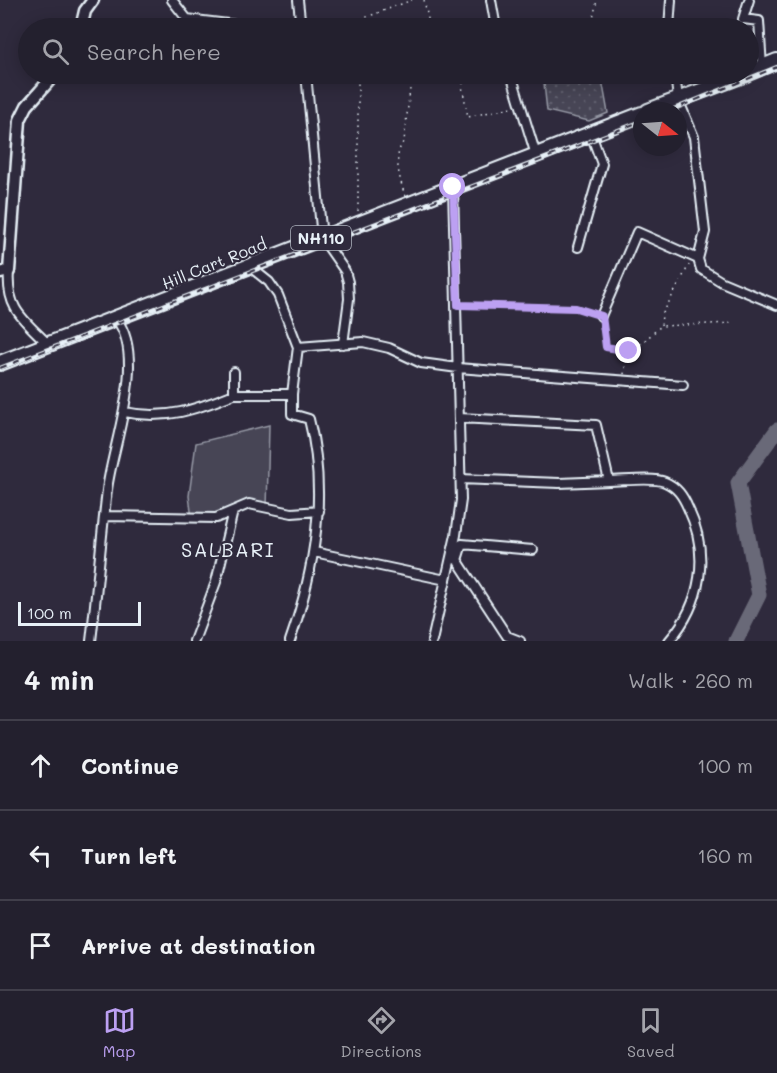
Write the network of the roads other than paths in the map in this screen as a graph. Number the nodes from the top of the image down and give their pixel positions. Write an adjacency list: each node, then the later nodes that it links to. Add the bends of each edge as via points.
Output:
1 (172, 0): 8 (street)
2 (298, 0): 9 (street)
3 (491, 0): 10 (street)
4 (671, 0): 11 (street)
5 (749, 0): 12 (street)
6 (90, 1): 7 (street)
7 (83, 18)
8 (186, 18)
9 (300, 18)
10 (494, 18)
11 (670, 18)
12 (742, 18)
13 (759, 21): 15 (street)
14 (777, 61): 15 (highway)
15 (762, 67): 16 (highway)
16 (759, 68)
17 (46, 84): 32 (street, via 20,120)
18 (307, 84): 28 (street)
19 (515, 84): 26 (street)
20 (676, 84): 22 (street)
21 (718, 84): 22 (highway)
22 (678, 99): 23 (highway); 30 (street, via 694,137 705,232)
23 (670, 102)
24 (633, 118): 25 (highway, Hill Cart Road / NH110)
25 (591, 134): 26 (highway, Hill Cart Road / NH110); 29 (street, via 602,164)
26 (536, 155): 27 (highway, Hill Cart Road / NH110)
27 (453, 187): 28 (highway, Hill Cart Road / NH110); 40 (street)
28 (322, 238): 31 (highway, Hill Cart Road / NH110); 37 (street, via 345,271 348,282)
29 (578, 247)
30 (696, 258): 33 (street, via 701,269 722,282); 34 (street, via 637,232)
31 (249, 266): 35 (highway, Hill Cart Road / NH110); 38 (street, via 278,295)
32 (4, 272): 36 (street, via 7,293 19,315)
33 (777, 305)
34 (602, 316)
35 (117, 320): 36 (highway, Hill Cart Road / NH110); 45 (street, via 128,356)
36 (48, 344): 39 (highway, Hill Cart Road / NH110)
37 (343, 344): 38 (street); 40 (street, via 363,342 421,363)
38 (298, 347): 44 (street)
39 (0, 363)
40 (458, 368): 42 (street); 46 (street)
41 (234, 372): 43 (street)
42 (683, 385)
43 (234, 394): 44 (street); 45 (street, via 191,412 144,416)
44 (291, 394): 50 (street, via 292,414 309,419 318,453)
45 (125, 412): 51 (street, via 107,490)
46 (459, 418): 47 (street); 48 (street, via 596,426)
47 (460, 479): 48 (street); 54 (street, via 461,500)
48 (609, 481): 62 (street, via 663,481 681,493 695,521 703,559 698,586)
49 (232, 511): 50 (street, via 249,504 292,513); 51 (street, via 216,518); 58 (street, via 216,582)
50 (318, 511): 53 (street)
51 (106, 516): 57 (street)
52 (533, 550): 55 (street, via 462,544)
53 (314, 552): 56 (street); 59 (street)
54 (452, 552): 55 (street); 56 (street)
55 (457, 560): 61 (street, via 507,636)
56 (446, 580): 60 (street)
57 (91, 641)
58 (194, 641)
59 (290, 641)
60 (432, 641)
61 (520, 641)
62 (669, 641)

